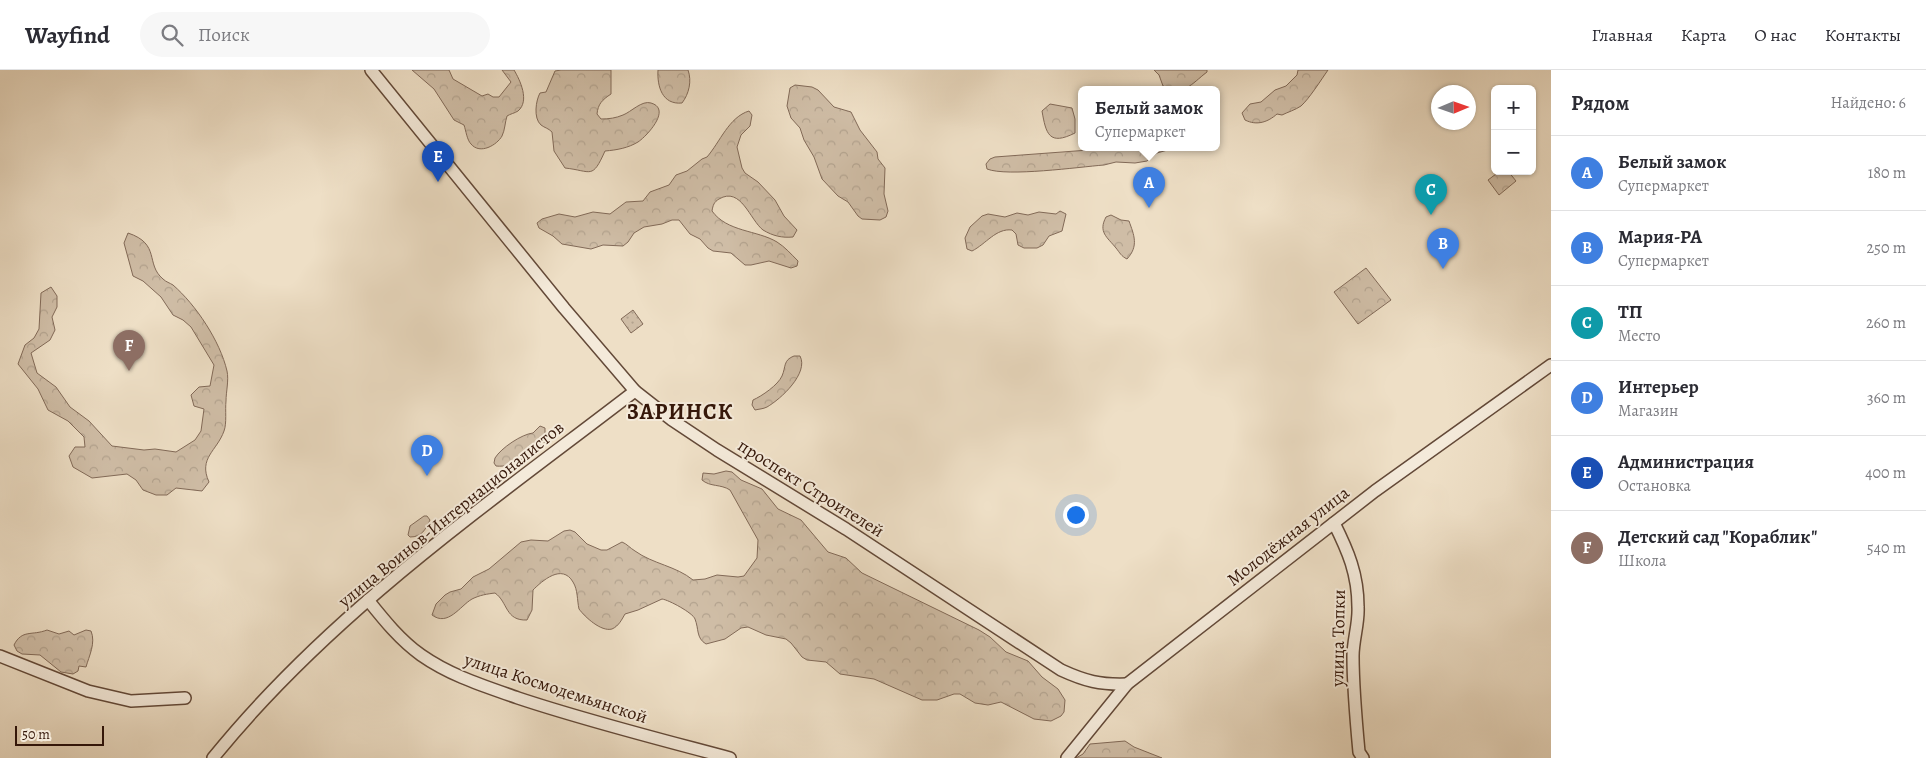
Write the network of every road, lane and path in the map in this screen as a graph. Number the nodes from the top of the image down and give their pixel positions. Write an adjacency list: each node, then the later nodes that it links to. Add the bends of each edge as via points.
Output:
1 (371, 70): 3 (street, проспект Строителей)
2 (1551, 365): 4 (street, Молодёжная улица)
3 (635, 391): 5 (street, улица Воинов-Интернационалистов); 7 (street, проспект Строителей, via 717,450 846,529 1061,670 1083,680)
4 (1334, 523): 7 (street, Молодёжная улица); 12 (street, улица Топки, via 1349,554 1356,580 1354,709)
5 (368, 600): 9 (street, улица Воинов-Интернационалистов, via 268,695); 10 (street, улица Космодемьянской, via 392,629 420,654 468,681 576,716)
6 (0, 656): 8 (street, via 88,691 131,702)
7 (1127, 684): 11 (street, Молодёжная улица)
8 (185, 698)
9 (213, 758)
10 (730, 758)
11 (1067, 758)
12 (1362, 758)

